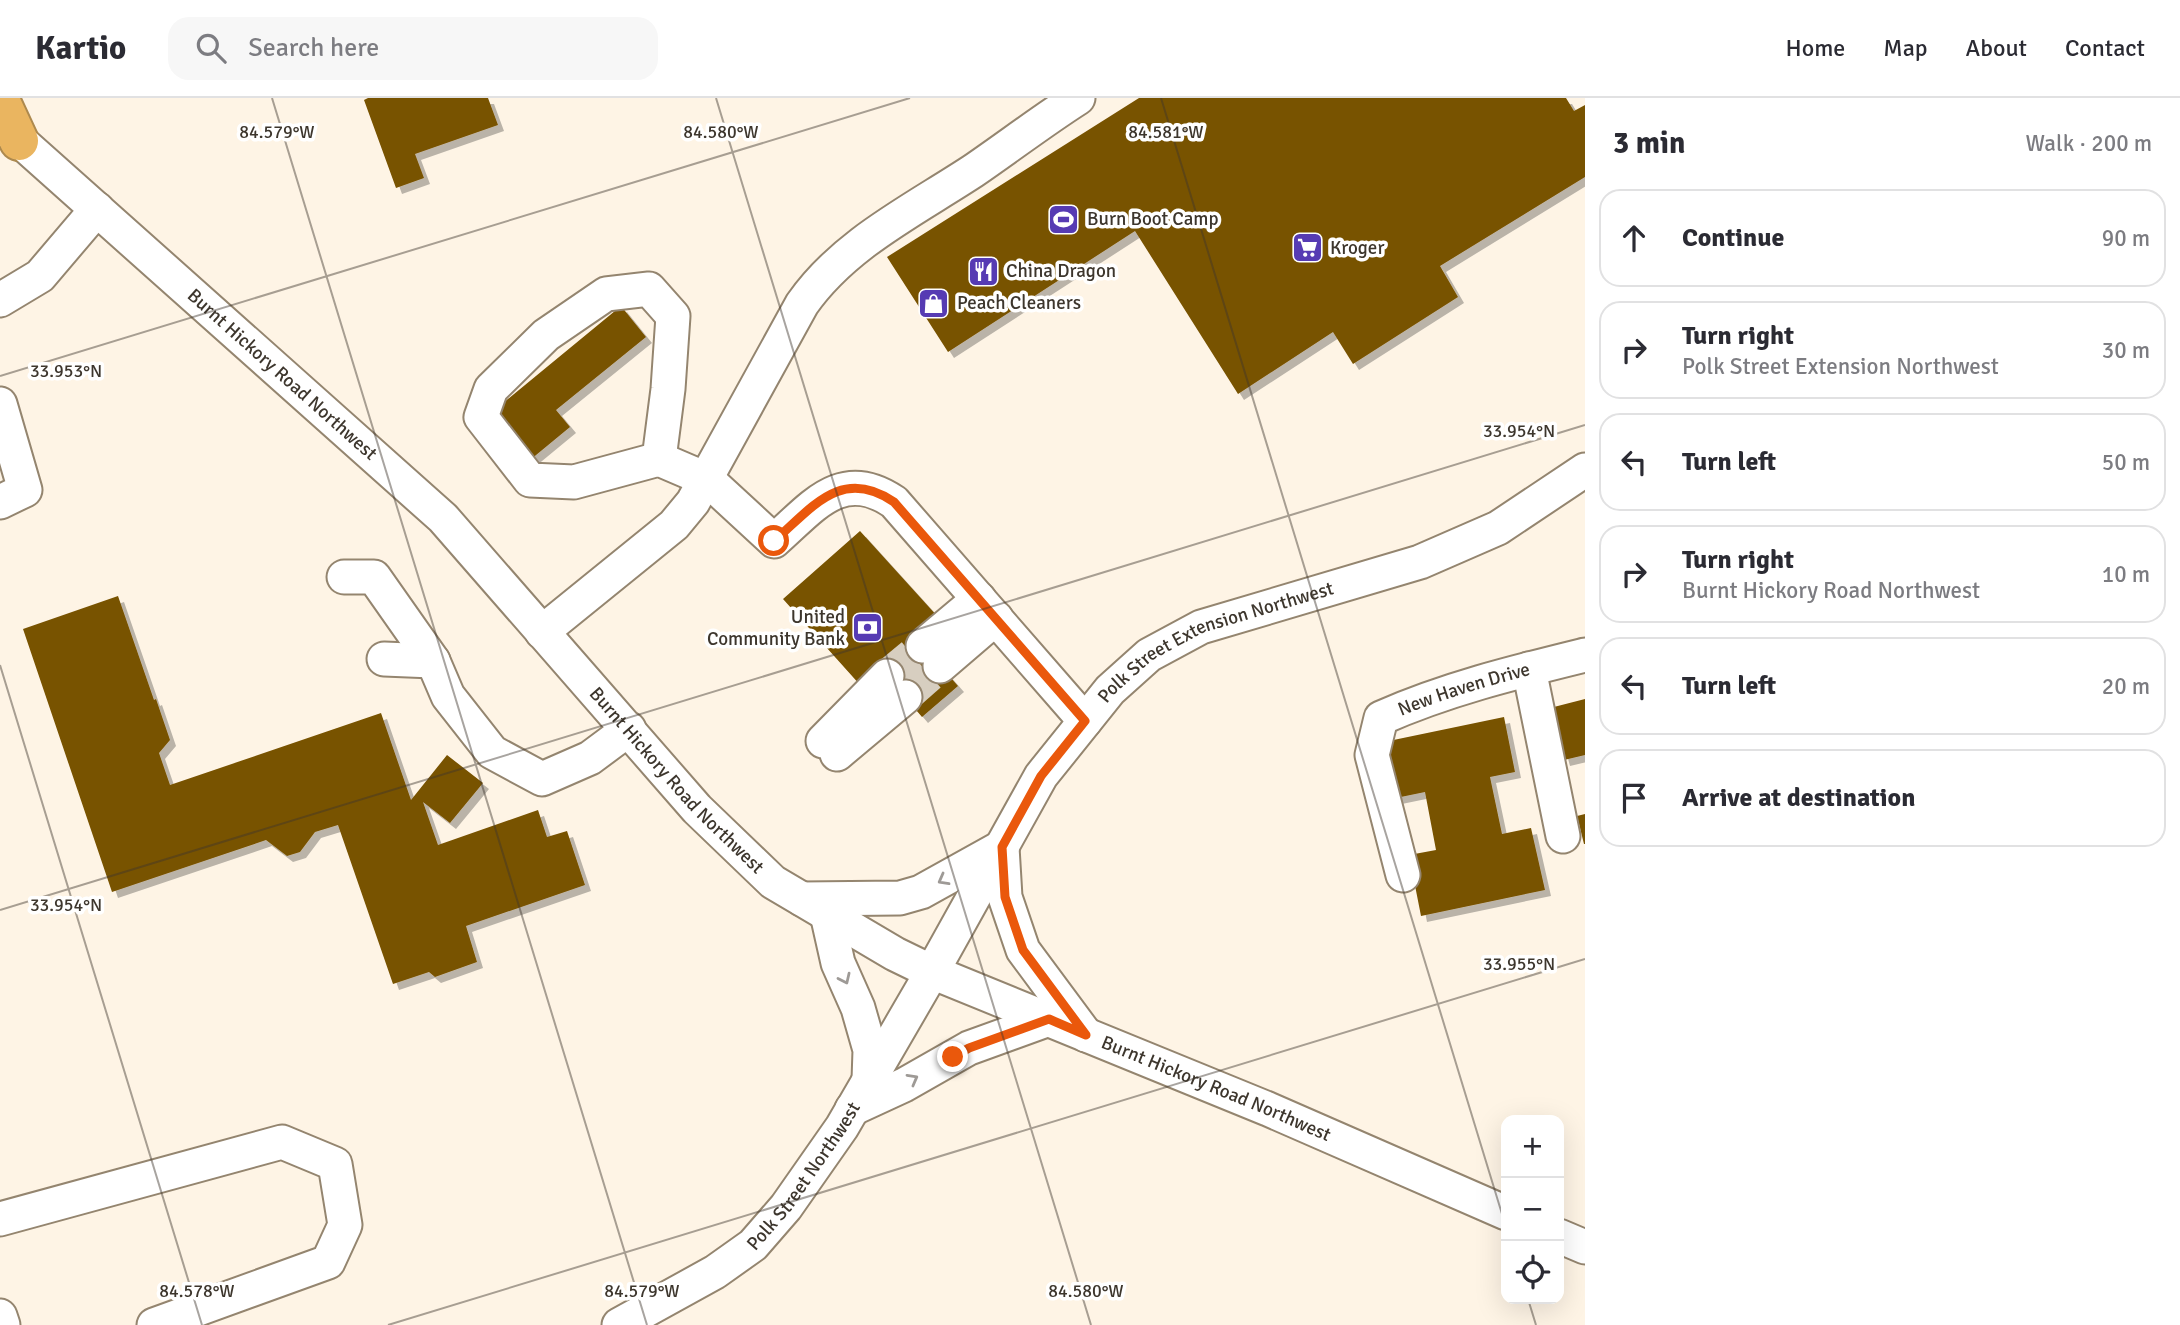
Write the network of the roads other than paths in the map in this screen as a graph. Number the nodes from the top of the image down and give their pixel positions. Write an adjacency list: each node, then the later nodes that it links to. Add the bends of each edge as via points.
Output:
1 (1078, 98): 3 (street)
2 (0, 100): 4 (highway)
3 (1042, 108): 10 (street, via 972,171 891,223 818,280)
4 (10, 132): 5 (street, Burnt Hickory Road Northwest)
5 (97, 209): 6 (street, via 40,276); 14 (street, Burnt Hickory Road Northwest, via 443,518)
6 (0, 300)
7 (0, 404): 11 (street, via 24,490)
8 (659, 459): 8 (street, via 574,482 530,480 481,417 491,389 546,335 606,294 649,289 673,316); 10 (street)
9 (1585, 470): 21 (street, Polk Street Extension Northwest, via 1498,528 1420,562 1201,626 1149,655 1110,690)
10 (708, 480): 13 (street, via 774,541 826,496 842,489 881,493); 14 (street, via 674,525)
11 (0, 502)
12 (344, 577): 18 (street, via 374,577)
13 (987, 608): 16 (street); 21 (street)
14 (542, 632): 22 (street, Burnt Hickory Road Northwest)
15 (1585, 655): 19 (street, New Haven Drive)
16 (932, 656)
17 (384, 659): 18 (street)
18 (433, 660): 22 (street, via 448,696 492,752 542,779 590,758)
19 (1529, 668): 24 (street); 26 (street, New Haven Drive, via 1381,718 1372,755)
20 (896, 686): 23 (street)
21 (1085, 721): 25 (street, Polk Street Extension Northwest, via 1041,776)
22 (629, 729): 27 (street, Burnt Hickory Road Northwest, via 697,810 773,882)
23 (830, 747)
24 (1563, 836)
25 (1002, 847): 27 (street, one-way to 27, via 921,892); 28 (street, Polk Street Extension Northwest); 30 (street, via 1005,897 1023,950)
26 (1403, 875)
27 (813, 906): 28 (street, Burnt Hickory Road Northwest); 31 (street, one-way to 31, via 858,1008 870,1050)
28 (932, 972): 29 (street, Burnt Hickory Road Northwest); 31 (street, Polk Street Northwest)
29 (1049, 1019): 30 (street, Burnt Hickory Road Northwest); 32 (street, one-way to 29, via 969,1048)
30 (1086, 1035): 33 (street, Burnt Hickory Road Northwest)
31 (869, 1080): 32 (street, Polk Street Northwest)
32 (852, 1110): 40 (street, Polk Street Northwest, via 786,1207 752,1245 716,1272)
33 (1501, 1211)
34 (0, 1219): 39 (street, via 282,1142 335,1164 345,1225 328,1262)
35 (1564, 1238): 36 (street)
36 (1585, 1247)
37 (0, 1316): 38 (street)
38 (3, 1325)
39 (154, 1325)
40 (619, 1325)

